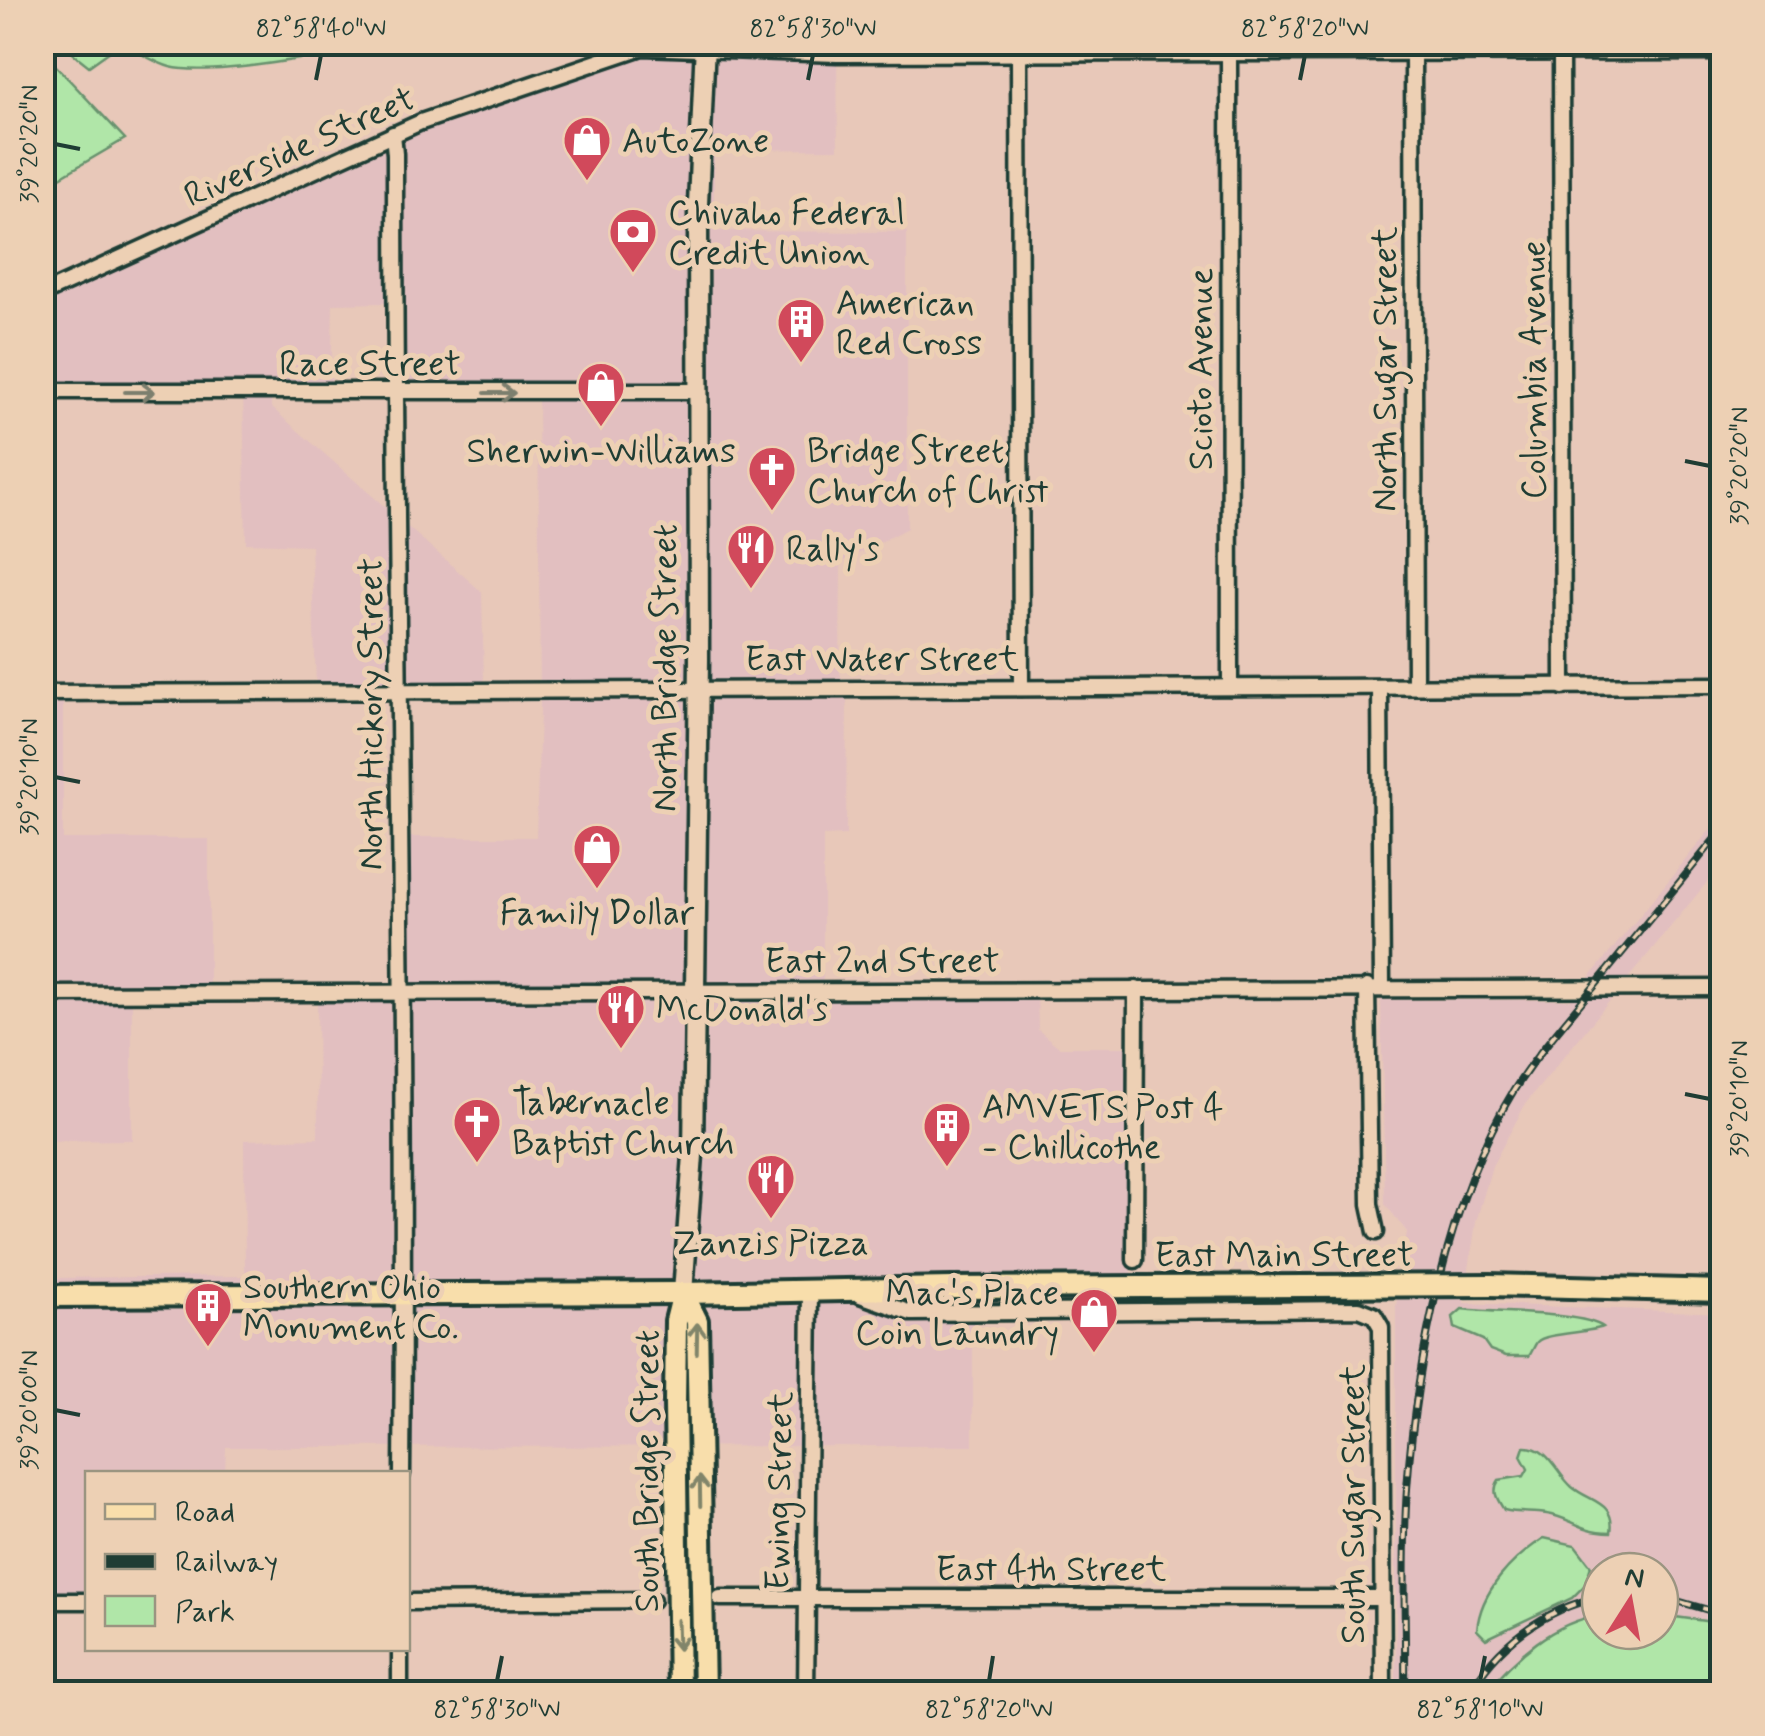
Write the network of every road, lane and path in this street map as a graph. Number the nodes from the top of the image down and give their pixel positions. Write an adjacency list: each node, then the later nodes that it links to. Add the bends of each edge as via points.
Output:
1 (705, 46): 2 (street, Riverside Street, via 837,54); 7 (street, Riverside Street, via 629,49); 9 (main road, North Bridge Street)
2 (1019, 52): 3 (street, Riverside Street); 17 (street)
3 (1229, 52): 4 (street, Riverside Street); 14 (street, Scioto Avenue)
4 (1413, 52): 5 (street, Riverside Street); 13 (street, North Sugar Street)
5 (1561, 52): 6 (street, Riverside Street); 16 (street, Columbia Avenue)
6 (1722, 52)
7 (392, 134): 8 (street, Riverside Street); 11 (street, North Hickory Street)
8 (42, 294)
9 (697, 391): 11 (street, Race Street, one-way to 9); 18 (main road, North Bridge Street)
10 (42, 392): 11 (street, Race Street, one-way to 11)
11 (395, 392): 19 (street, North Hickory Street)
12 (1722, 685): 16 (street, East Water Street)
13 (1414, 686): 15 (street, East Water Street); 16 (street, East Water Street)
14 (1230, 687): 15 (street, East Water Street); 17 (street, East Water Street)
15 (1380, 687): 21 (street)
16 (1563, 687)
17 (1021, 688): 18 (street, East Water Street)
18 (698, 690): 19 (street, East Water Street); 23 (main road, North Bridge Street)
19 (401, 692): 20 (street, East Water Street); 25 (street, North Hickory Street)
20 (42, 693)
21 (1374, 988): 22 (street, East 2nd Street); 24 (street, East 2nd Street); 27 (street, via 1370,1204)
22 (1722, 988)
23 (693, 989): 24 (street, East 2nd Street); 25 (street, East 2nd Street); 32 (main road, North Bridge Street, via 693,1155)
24 (1136, 989): 28 (street)
25 (400, 992): 26 (street, East 2nd Street); 33 (street, North Hickory Street)
26 (42, 994)
27 (1376, 1232)
28 (1135, 1260)
29 (810, 1290): 30 (main road, East Main Street); 32 (main road, East Main Street); 38 (street, Ewing Street)
30 (846, 1290): 31 (main road, East Main Street, bridge, via 1490,1285); 35 (street, East Main Street, via 912,1313 1359,1309)
31 (1722, 1291)
32 (683, 1293): 33 (main road, East Main Street); 46 (main road, South Bridge Street, one-way to 46, via 675,1404); 47 (main road, South Bridge Street, one-way to 32, via 697,1320)
33 (402, 1294): 34 (main road, East Main Street); 36 (street, North Hickory Street)
34 (42, 1296)
35 (1374, 1315): 39 (street, South Sugar Street, via 1380,1327)
36 (402, 1471)
37 (720, 1598): 38 (street, East 4th Street)
38 (806, 1598): 39 (street, East 4th Street); 48 (street, Ewing Street)
39 (1382, 1598): 49 (street, South Sugar Street)
40 (652, 1600): 43 (street)
41 (42, 1601): 42 (street)
42 (85, 1601)
43 (410, 1602)
44 (400, 1651): 45 (street)
45 (400, 1694)
46 (680, 1694)
47 (704, 1694)
48 (806, 1694)
49 (1383, 1694)

